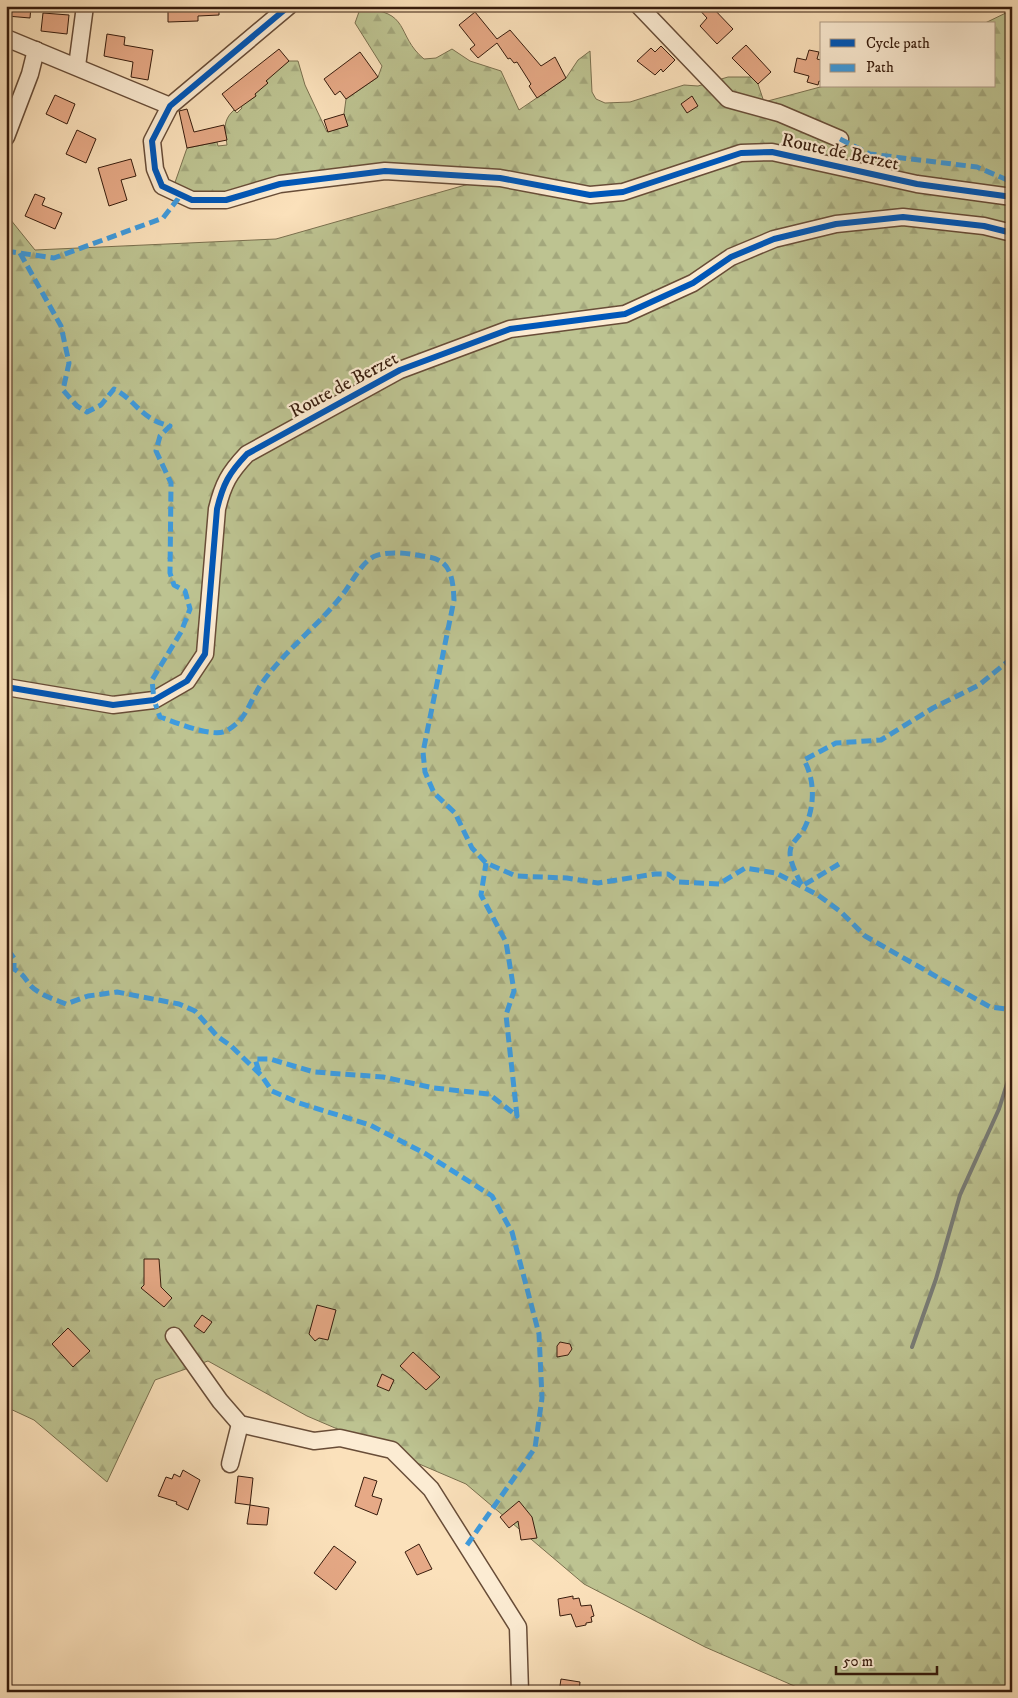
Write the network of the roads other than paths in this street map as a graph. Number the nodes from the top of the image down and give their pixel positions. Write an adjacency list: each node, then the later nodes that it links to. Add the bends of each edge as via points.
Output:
1 (85, 6): 6 (street)
2 (289, 6): 7 (street)
3 (639, 6): 9 (street, via 728,99 779,113)
4 (6, 38): 5 (street)
5 (36, 50): 6 (street); 8 (street)
6 (78, 66): 7 (street)
7 (170, 106): 10 (street, Route de Berzet, via 152,141 155,169 162,186 192,200 226,200 280,184 385,171 500,178 590,195 622,192 741,153 772,152 917,184)
8 (6, 137)
9 (840, 139)
10 (1012, 197)
11 (1012, 234): 12 (street, Route de Berzet, via 984,226 904,217 836,224 774,239 732,257 693,283 625,314 510,329 400,370 247,454 232,470 222,486 217,509 205,654 187,681 154,700 113,705)
12 (6, 687)
13 (174, 1336): 14 (street)
14 (240, 1424): 15 (street); 16 (street, via 314,1440 340,1438 392,1450 431,1489 518,1627)
15 (230, 1464)
16 (520, 1692)

